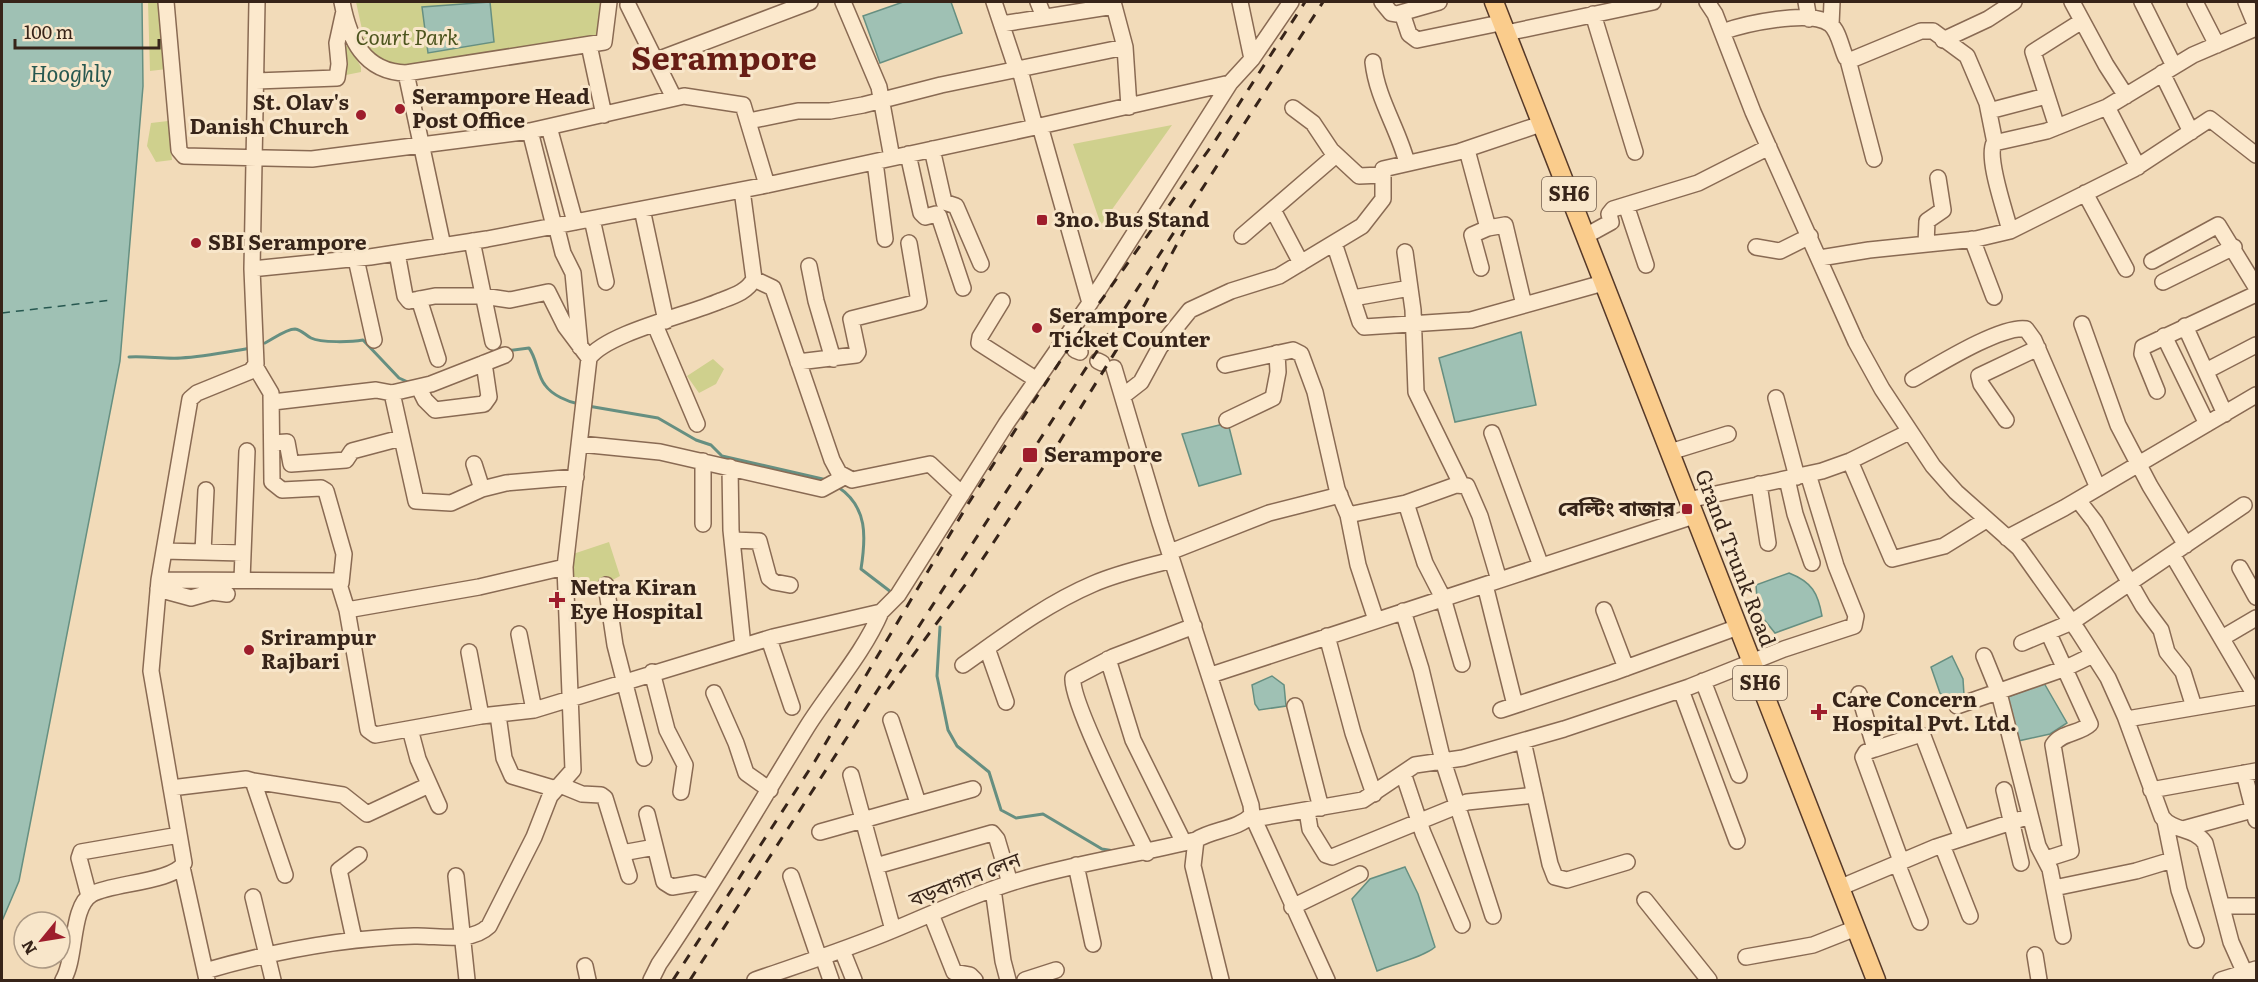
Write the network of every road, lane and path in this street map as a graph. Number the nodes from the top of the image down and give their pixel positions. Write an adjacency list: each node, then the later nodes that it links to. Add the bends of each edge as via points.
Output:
1 (166, 2): 76 (street, via 179,150 182,155)
2 (257, 2): 49 (street)
3 (810, 2): 43 (street)
4 (843, 2): 54 (street, via 876,78)
5 (994, 2): 32 (street)
6 (1038, 2): 29 (street)
7 (1240, 2): 42 (street)
8 (1291, 2): 42 (street)
9 (1382, 2): 27 (street, via 1391,13)
10 (1439, 2): 27 (street)
11 (1485, 2): 33 (street)
12 (1494, 2): 160 (main road, SH6)
13 (1499, 2): 36 (street)
14 (1653, 2): 28 (street)
15 (1707, 2): 37 (street)
16 (1806, 2): 30 (street)
17 (1832, 2): 34 (street)
18 (2014, 2): 38 (street)
19 (2072, 2): 31 (street)
20 (2142, 2): 46 (street)
21 (2195, 2): 40 (street)
22 (2246, 2): 35 (street)
23 (632, 3): 24 (street); 43 (street)
24 (609, 4): 39 (street, via 606,40)
25 (1114, 4): 29 (street); 41 (street)
26 (343, 6): 48 (street, via 364,57 382,69); 49 (street, via 337,78)
27 (1410, 8): 33 (street, via 1409,34 1417,40)
28 (1593, 14): 36 (street); 72 (street)
29 (1044, 17): 32 (street)
30 (1809, 19): 34 (street); 37 (street, via 1752,23)
31 (2082, 21): 51 (street, via 2033,50); 52 (street)
32 (1002, 24): 47 (street)
33 (1495, 24): 62 (street)
34 (1831, 25): 44 (street)
35 (2256, 27): 40 (street)
36 (1511, 32): 95 (street)
37 (1722, 32): 69 (street)
38 (1943, 40): 44 (street, via 1926,30); 58 (street, via 1967,56)
39 (589, 45): 48 (street); 59 (street)
40 (2217, 45): 46 (street)
41 (1125, 47): 47 (street); 55 (street)
42 (1252, 59): 50 (street)
43 (657, 60): 53 (street)
44 (1848, 60): 78 (street)
45 (1373, 62): 80 (street, via 1378,92)
46 (2168, 69): 52 (street); 66 (street)
47 (1018, 70): 54 (street); 61 (street)
48 (406, 73): 68 (street)
49 (256, 81): 76 (street)
50 (1230, 83): 55 (street); 133 (street)
51 (2046, 96): 58 (street); 64 (street)
52 (2126, 96): 56 (street)
53 (674, 98): 59 (street); 60 (street, via 691,96 739,103)
54 (881, 101): 60 (street); 77 (street)
55 (1129, 107): 61 (street)
56 (2107, 107): 64 (street); 81 (street)
57 (1293, 108): 74 (street, via 1313,123)
58 (1989, 111): 67 (street)
59 (604, 116): 63 (street)
60 (749, 121): 84 (street)
61 (1038, 126): 70 (street); 133 (street)
62 (1535, 126): 71 (street); 123 (street)
63 (549, 127): 65 (street); 91 (street)
64 (2057, 127): 67 (street)
65 (530, 130): 68 (street); 92 (street)
66 (2191, 132): 75 (street, via 2213,120); 81 (street)
67 (1995, 142): 94 (street, via 1993,161)
68 (421, 145): 76 (street, via 312,159); 104 (street)
69 (1769, 147): 87 (street, via 1698,183); 97 (street)
70 (932, 149): 73 (street); 114 (street, via 944,202 956,206)
71 (1467, 150): 80 (street); 93 (street)
72 (1635, 152)
73 (909, 154): 77 (street); 125 (street, via 921,213 939,216)
74 (1336, 155): 82 (street, via 1361,178); 89 (street)
75 (2256, 155)
76 (256, 157): 118 (street)
77 (892, 158): 79 (street)
78 (1874, 159)
79 (875, 162): 84 (street); 98 (street)
80 (1407, 163): 82 (street, via 1385,168)
81 (2138, 167): 86 (street)
82 (1382, 175): 102 (street, via 1384,192 1380,203 1362,226)
83 (1938, 178): 103 (street, via 1943,210 1927,221)
84 (767, 185): 85 (street)
85 (742, 190): 88 (street); 120 (street)
86 (2085, 193): 94 (street); 119 (street)
87 (1626, 205): 95 (street, via 1613,209 1608,214 1611,222); 115 (street)
88 (642, 209): 90 (street); 136 (street)
89 (1273, 210): 96 (street); 112 (street)
90 (592, 219): 91 (street); 121 (street)
91 (575, 222): 92 (street)
92 (555, 226): 100 (street); 144 (street, via 563,254 572,267)
93 (1488, 228): 117 (street, via 1472,235); 134 (street, via 1503,224 1506,227)
94 (2010, 231): 99 (street)
95 (1591, 233): 160 (street, via 1651,388)
96 (1242, 236)
97 (1810, 236): 105 (street, via 1780,251); 109 (street)
98 (885, 239)
99 (1972, 239): 103 (street); 129 (street)
100 (472, 241): 104 (street); 128 (street)
101 (909, 243): 148 (street, via 919,302 851,319 857,354)
102 (1334, 243): 112 (street); 130 (street)
103 (1926, 243): 109 (street)
104 (442, 246): 108 (street)
105 (1756, 247)
106 (2234, 248): 111 (street, via 2218,225); 113 (street); 122 (street)
107 (1405, 252): 126 (street)
108 (397, 253): 110 (street); 131 (street, via 405,298 409,302)
109 (1820, 258): 170 (street, via 1856,342)
110 (356, 259): 118 (street); 140 (street)
111 (2152, 261)
112 (1301, 263): 162 (street, via 1271,280 1231,291 1190,310 1160,348 1141,382)
113 (2251, 263): 124 (street)
114 (981, 264)
115 (1646, 265)
116 (808, 266): 148 (street)
117 (1481, 268)
118 (252, 269): 153 (street)
119 (2126, 269)
120 (754, 279): 136 (street, via 742,292); 149 (street, via 773,288)
121 (606, 282)
122 (2163, 282)
123 (1596, 285): 134 (street); 160 (street, via 1629,370)
124 (2256, 287)
125 (963, 288)
126 (1410, 288): 130 (street); 135 (street)
127 (2256, 294): 138 (street)
128 (483, 296): 131 (street); 141 (street); 144 (street, via 510,300 548,292)
129 (1994, 297)
130 (1353, 298): 135 (street, via 1364,327)
131 (419, 299): 147 (street)
132 (1002, 301): 156 (street, via 979,343)
133 (1090, 303): 156 (street, via 1070,348)
134 (1524, 305): 135 (street, via 1464,321)
135 (1413, 322): 186 (street, via 1416,392)
136 (660, 323): 144 (street); 168 (street)
137 (2082, 324): 181 (street, via 2113,414)
138 (2185, 326): 139 (street); 154 (street)
139 (2164, 336): 158 (street, via 2142,349); 169 (street)
140 (374, 340)
141 (493, 342)
142 (2256, 345): 154 (street)
143 (2038, 348): 155 (street, via 2026,329 2013,330); 167 (street, via 1979,376); 188 (street)
144 (584, 353): 175 (street, via 585,405)
145 (1277, 353): 152 (street); 166 (street, via 1273,398); 192 (street, via 1298,351 1304,358)
146 (505, 355): 150 (street)
147 (438, 359)
148 (833, 359): 149 (street)
149 (798, 362): 184 (street, via 832,460)
150 (484, 363): 157 (street); 157 (street, via 489,397 484,404 435,410)
151 (1107, 365): 162 (street)
152 (1225, 365)
153 (255, 366): 164 (street, via 269,387); 204 (street, via 190,399)
154 (2206, 371): 165 (street)
155 (1913, 379)
156 (1036, 380): 191 (street)
157 (419, 387): 159 (street)
158 (2157, 391)
159 (392, 393): 164 (street, via 376,390); 173 (street)
160 (1647, 394): 177 (main road, Grand Trunk Road / SH6)
161 (2256, 395): 165 (street)
162 (1123, 396): 208 (street)
163 (1776, 399): 185 (street)
164 (273, 402): 174 (street)
165 (2225, 414): 169 (street)
166 (1227, 420)
167 (2006, 420)
168 (697, 424)
169 (2207, 424): 181 (street)
170 (1909, 432): 179 (street); 198 (street, via 1933,466)
171 (1491, 433): 210 (street)
172 (1728, 434): 177 (street)
173 (400, 438): 174 (street, via 352,451 346,460 291,464 287,442); 189 (street, via 416,501 451,503)
174 (272, 443): 216 (street, via 272,482 277,488 321,488 328,494 344,554)
175 (580, 444): 178 (street, via 660,452); 183 (street)
176 (247, 451): 206 (street)
177 (1670, 452): 196 (main road, Grand Trunk Road / SH6)
178 (703, 461): 182 (street); 199 (street)
179 (1850, 461): 185 (street); 198 (street, via 1892,559 1944,546)
180 (474, 464): 189 (street)
181 (2138, 464): 188 (street); 203 (street)
182 (730, 467): 184 (street, via 822,489); 201 (street)
183 (576, 477): 189 (street); 211 (street)
184 (844, 477): 191 (street, via 854,480 930,464)
185 (1798, 477): 187 (street); 209 (street, via 1795,514); 244 (street, via 1856,624)
186 (1461, 484): 194 (street); 215 (street, via 1469,489)
187 (1759, 484): 196 (street); 202 (street)
188 (2098, 488): 193 (street)
189 (482, 489)
190 (206, 490): 205 (street)
191 (962, 494): 226 (street, via 898,595)
192 (1340, 495): 197 (street); 208 (street, via 1269,513)
193 (2078, 500): 200 (street); 214 (street)
194 (1406, 503): 197 (street); 222 (street, via 1425,563)
195 (2244, 505): 203 (street)
196 (1691, 508): 210 (street); 231 (main road, Grand Trunk Road / SH6)
197 (1348, 515): 228 (street, via 1358,566)
198 (1986, 520): 200 (street)
199 (703, 524)
200 (2007, 538): 229 (street, via 2019,548)
201 (732, 540): 219 (street, via 759,541 769,578); 238 (street)
202 (1768, 543)
203 (2186, 545): 207 (street)
204 (164, 551): 205 (street); 217 (street)
205 (203, 552): 206 (street)
206 (243, 553): 213 (street)
207 (2172, 554): 214 (street); 235 (street)
208 (1171, 556): 230 (street); 239 (street, via 1076,592)
209 (1812, 563)
210 (1541, 566): 215 (street)
211 (565, 567): 223 (street); 258 (street)
212 (2240, 568): 221 (street)
213 (242, 580): 216 (street); 217 (street)
214 (2129, 581): 229 (street); 263 (street, via 2161,630 2167,652 2183,672)
215 (1492, 582): 222 (street); 247 (street, via 1508,708)
216 (341, 583): 223 (street)
217 (159, 585): 220 (street, via 191,598 212,592); 281 (street, via 151,671)
218 (606, 585): 251 (street)
219 (790, 585)
220 (227, 594)
221 (2256, 597)
222 (1443, 598): 225 (street); 245 (street)
223 (347, 610): 269 (street, via 368,730 375,735)
224 (1604, 610): 247 (street)
225 (1403, 611): 228 (street); 273 (street)
226 (881, 612): 236 (street); 283 (street)
227 (2256, 618): 235 (street)
228 (1376, 620): 234 (street)
229 (2072, 622): 232 (street); 241 (street)
230 (1194, 626): 243 (street); 250 (street)
231 (1738, 627): 244 (main road, Grand Trunk Road / SH6); 247 (street)
232 (2048, 632): 237 (street); 248 (street)
233 (519, 634): 264 (street)
234 (1327, 636): 250 (street); 287 (street)
235 (2222, 638): 257 (street)
236 (769, 639): 238 (street); 262 (street)
237 (2022, 643)
238 (743, 646): 249 (street)
239 (987, 648): 246 (street); 259 (street)
240 (469, 652): 266 (street)
241 (2093, 655): 248 (street); 268 (street)
242 (1984, 656): 255 (street)
243 (1108, 659): 306 (street, via 1133,740); 310 (street, via 1075,675 1073,686)
244 (1752, 662): 252 (street); 327 (main road, Grand Trunk Road / SH6)
245 (1462, 664)
246 (963, 665)
247 (1626, 668)
248 (2066, 668): 255 (street); 312 (street, via 2091,724 2059,738 2053,745 2071,851)
249 (652, 672): 251 (street); 286 (street, via 667,730 685,765)
250 (1211, 675): 296 (street)
251 (625, 680): 258 (street); 272 (street)
252 (1703, 681): 253 (street); 277 (street)
253 (1681, 690): 270 (street); 305 (street)
254 (714, 693): 283 (street, via 746,773)
255 (2000, 693): 261 (street); 295 (street)
256 (1859, 694): 271 (street)
257 (2256, 697): 263 (street)
258 (569, 698): 264 (street); 280 (street, via 574,767)
259 (1006, 702)
260 (1295, 706): 292 (street)
261 (1957, 706)
262 (792, 707)
263 (2194, 707): 268 (street)
264 (534, 710): 265 (street)
265 (498, 715): 266 (street); 280 (street, via 504,758 512,776)
266 (481, 716): 269 (street)
267 (891, 720): 289 (street)
268 (2127, 720): 285 (street)
269 (410, 729): 279 (street)
270 (1523, 741): 273 (street); 288 (street)
271 (1875, 748): 304 (street, via 1923,736); 315 (street, via 1863,757)
272 (644, 758)
273 (1443, 761): 275 (street, via 1419,764); 291 (street)
274 (2250, 772): 285 (street); 293 (street)
275 (1403, 773): 287 (street); 299 (street)
276 (851, 775): 297 (street)
277 (1739, 775)
278 (253, 781): 279 (street, via 343,795 367,814); 281 (street); 321 (street)
279 (429, 785): 290 (street)
280 (558, 787): 309 (street, via 603,796); 343 (street, via 550,796 529,848 489,926)
281 (171, 788): 303 (street)
282 (973, 789): 289 (street)
283 (770, 790): 326 (street)
284 (2004, 790): 300 (street)
285 (2151, 790): 298 (street)
286 (681, 792)
287 (1374, 794): 292 (street, via 1356,802)
288 (1535, 795): 291 (street, via 1477,800); 314 (street, via 1550,864 1559,880)
289 (918, 803): 297 (street)
290 (439, 806)
291 (1457, 806): 299 (street); 337 (street)
292 (1314, 810): 296 (street); 299 (street, via 1311,829 1328,857)
293 (2256, 813): 301 (street)
294 (647, 814): 308 (street)
295 (2030, 816): 300 (street); 312 (street)
296 (1253, 817): 306 (street, বড়বাগান লেন); 335 (street)
297 (863, 819): 302 (street); 318 (street)
298 (2165, 821): 301 (street); 313 (street)
299 (1419, 822): 340 (street)
300 (2011, 822): 304 (street); 316 (street)
301 (2183, 829): 333 (street, via 2198,834 2205,843)
302 (820, 832)
303 (179, 835): 319 (street); 330 (street, via 81,852 79,858)
304 (1962, 838): 307 (street)
305 (1737, 841)
306 (1190, 842): 310 (street, বড়বাগান লেন); 366 (street)
307 (1942, 844): 315 (street); 338 (street)
308 (655, 847): 309 (street); 326 (street, via 667,885 696,883)
309 (622, 853): 323 (street)
310 (1147, 853): 317 (street, বড়বাগান লেন)
311 (359, 855): 345 (street, via 339,870)
312 (2046, 860): 328 (street)
313 (2172, 860): 328 (street); 346 (street)
314 (1627, 862)
315 (1899, 862): 327 (street); 339 (street)
316 (2022, 864)
317 (1076, 865): 325 (street, বড়বাগান লেন); 347 (street)
318 (876, 866): 325 (street, via 993,833); 342 (street)
319 (182, 867): 330 (street); 355 (street)
320 (1360, 874): 335 (street)
321 (285, 875)
322 (456, 876): 343 (street)
323 (629, 876)
324 (791, 876): 351 (street)
325 (1010, 883): 329 (street, বড়বাগান লেন)
326 (708, 887): 359 (street)
327 (1839, 888): 341 (main road, Grand Trunk Road / SH6)
328 (2054, 888): 344 (street)
329 (993, 889): 336 (street, বড়বাগান লেন); 364 (street)
330 (89, 896): 356 (street, via 81,907 72,962)
331 (253, 897): 349 (street)
332 (1645, 900): 368 (street)
333 (2222, 906): 334 (street); 354 (street, via 2231,942)
334 (2256, 906)
335 (1292, 907): 367 (street)
336 (931, 914): 342 (street, বড়বাগান লেন); 363 (street, via 954,972 970,975)
337 (1493, 916)
338 (1970, 916)
339 (1920, 922)
340 (1462, 925)
341 (1856, 928): 352 (street, via 1813,945); 369 (main road, Grand Trunk Road / SH6)
342 (893, 930): 348 (street, বড়বাগান লেন)
343 (465, 936): 345 (street); 358 (street)
344 (2063, 936)
345 (354, 939): 349 (street)
346 (2196, 940)
347 (1093, 944)
348 (842, 950): 351 (street, বড়বাগান লেন); 362 (street)
349 (266, 954): 355 (street); 357 (street)
350 (2035, 955): 370 (street)
351 (821, 957): 360 (street, বড়বাগান লেন); 361 (street)
352 (1746, 957)
353 (1056, 970): 365 (street)
354 (2250, 974): 371 (street)
355 (206, 976)
356 (63, 981)
357 (273, 981)
358 (467, 981)
359 (651, 981)
360 (755, 981)
361 (831, 981)
362 (854, 981)
363 (975, 981)
364 (1008, 981)
365 (1025, 981)
366 (1221, 981)
367 (1327, 981)
368 (1709, 981)
369 (1876, 981)
370 (2039, 981)
371 (2221, 981)

